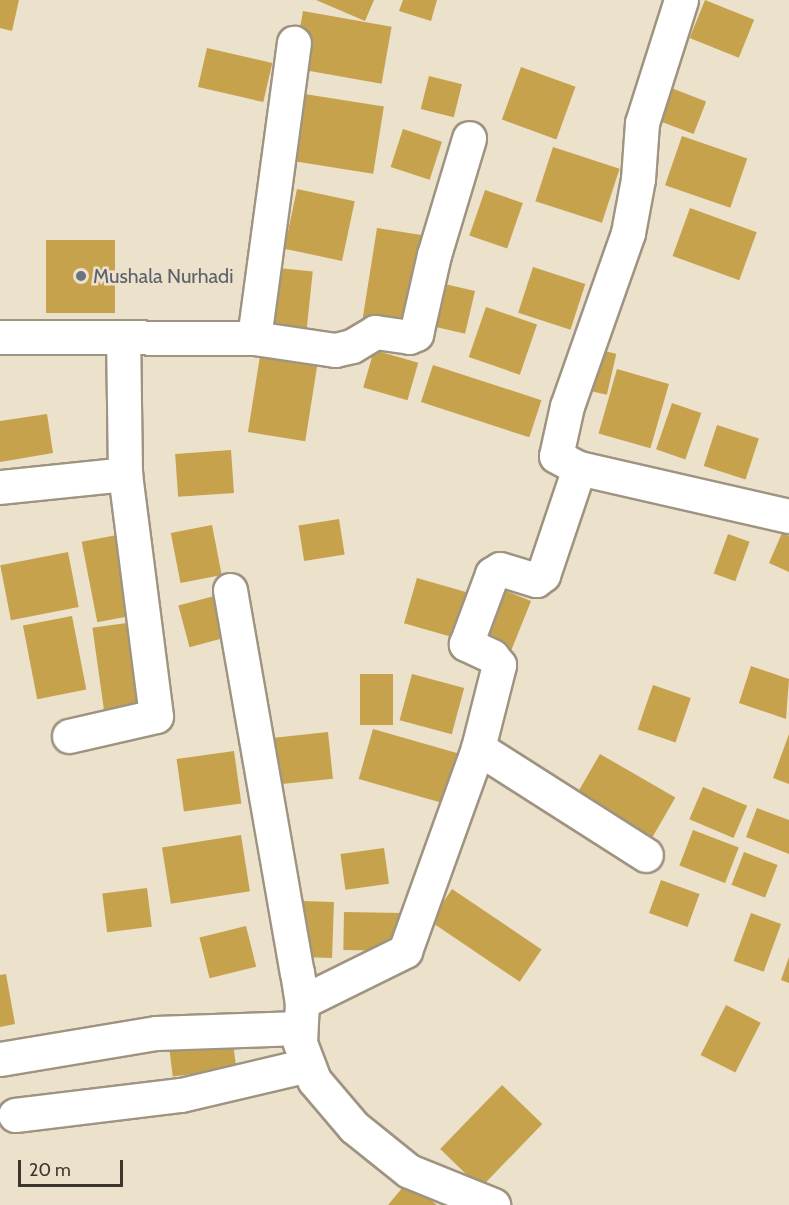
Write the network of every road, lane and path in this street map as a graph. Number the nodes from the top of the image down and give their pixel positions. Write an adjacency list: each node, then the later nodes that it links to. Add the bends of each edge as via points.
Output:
1 (681, 0): 7 (street, via 642,123 638,179 628,233 556,445 556,456)
2 (294, 43): 6 (street)
3 (469, 138): 6 (street, via 434,255 416,334 409,337 375,332 352,346 335,350)
4 (0, 337): 5 (street)
5 (123, 337): 6 (street); 8 (street)
6 (254, 338)
7 (579, 468): 10 (street); 13 (street, via 543,575 536,580 500,569 490,577 466,644 492,656 499,665)
8 (125, 474): 9 (street); 12 (street, via 156,716)
9 (0, 486)
10 (789, 516)
11 (230, 590): 15 (street)
12 (69, 736)
13 (478, 748): 14 (street); 15 (street, via 405,951)
14 (646, 855)
15 (301, 1015): 16 (street, via 156,1033); 17 (street)
16 (0, 1059)
17 (308, 1065): 18 (street, via 181,1095); 19 (street, via 314,1080 354,1127 409,1171)
18 (15, 1115)
19 (493, 1205)

